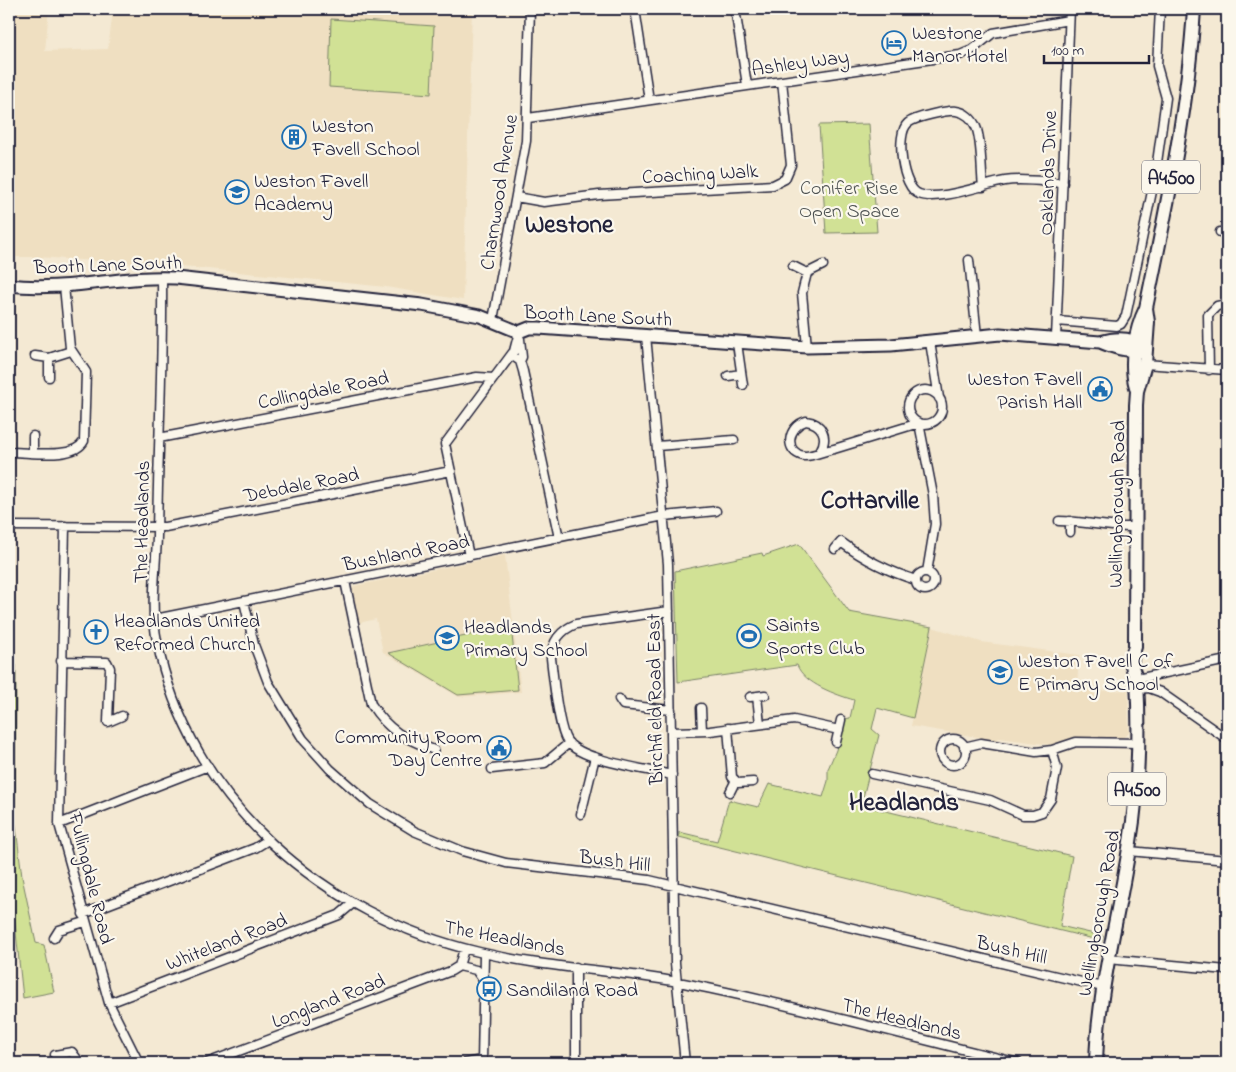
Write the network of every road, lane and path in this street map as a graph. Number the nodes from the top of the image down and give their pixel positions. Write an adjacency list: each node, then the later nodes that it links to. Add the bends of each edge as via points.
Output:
1 (530, 9): 11 (street, Charnwood Avenue)
2 (635, 9): 10 (street)
3 (735, 9): 9 (street)
4 (1070, 9): 7 (street, Oaklands Drive)
5 (1160, 9): 24 (street, via 1157,66 1166,106 1126,316 1117,326)
6 (1194, 9): 31 (main road, Wellingborough Road / A4500, via 1177,144 1146,308 1148,322)
7 (1069, 20): 8 (street, Ashley Way, via 1002,30 960,55); 12 (street, Oaklands Drive)
8 (782, 81): 9 (street, Ashley Way); 14 (street, Coaching Walk, via 791,165 785,179 773,185 599,195 544,202)
9 (747, 85): 10 (street, Ashley Way)
10 (649, 100): 11 (street, Ashley Way)
11 (528, 118): 14 (street, Charnwood Avenue)
12 (1062, 183): 13 (street, via 1006,181); 24 (street, Oaklands Drive)
13 (983, 187): 13 (street, via 926,196 911,189 905,180 902,134 907,124 915,118 956,111 969,116 976,127)
14 (516, 197): 23 (street, Charnwood Avenue)
15 (969, 260): 27 (street)
16 (823, 265): 18 (street)
17 (793, 266): 18 (street)
18 (807, 273): 32 (street, via 802,293)
19 (162, 278): 21 (street, Booth Lane South); 23 (street, Booth Lane South, via 387,300); 50 (street, The Headlands)
20 (9, 285): 21 (street, Booth Lane South)
21 (64, 286): 33 (street)
22 (1227, 304): 39 (street, via 1217,306 1208,315)
23 (494, 320): 25 (street, Booth Lane South)
24 (1057, 321): 28 (street, Oaklands Drive)
25 (519, 332): 26 (street, Booth Lane South, via 539,328); 34 (street); 37 (street)
26 (646, 336): 29 (street, Booth Lane South); 52 (street, Birchfield Road East)
27 (977, 336): 28 (street, Booth Lane South, via 1008,334); 30 (street, Booth Lane South)
28 (1056, 338): 31 (street, Booth Lane South, via 1100,342 1112,347)
29 (737, 342): 32 (street, Booth Lane South); 41 (street)
30 (930, 342): 32 (street, Booth Lane South); 47 (street)
31 (1138, 347): 38 (main road, Wellingborough Road / A4500); 46 (main road, Wellingborough Road / A4500, via 1134,381)
32 (807, 348)
33 (71, 351): 36 (street); 55 (street, via 86,372 84,441 74,452)
34 (511, 355): 37 (street); 44 (street)
35 (35, 356): 36 (street)
36 (49, 358): 43 (street)
37 (520, 361): 66 (street)
38 (1145, 364): 39 (street); 46 (main road, Wellingborough Road / A4500)
39 (1209, 370): 40 (street)
40 (1227, 370)
41 (740, 374): 42 (street); 45 (street)
42 (728, 376)
43 (49, 377)
44 (494, 378): 50 (street, Collingdale Road, via 478,376); 56 (street, via 445,444)
45 (742, 385)
46 (1137, 391): 64 (main road, Wellingborough Road / A4500)
47 (939, 398): 48 (street, via 942,409 938,418 928,424); 48 (street, via 929,391 919,392 910,400 908,411)
48 (919, 423): 53 (street, via 834,449); 69 (street, via 933,495 935,524)
49 (33, 436): 55 (street)
50 (159, 438): 63 (street, The Headlands)
51 (734, 440): 52 (street)
52 (657, 446): 58 (street, Birchfield Road East)
53 (820, 450): 53 (street, via 808,456 795,452 790,441 793,428 806,421 818,426 824,434)
54 (12, 452): 55 (street)
55 (33, 452)
56 (450, 471): 63 (street, Debdale Road); 68 (street)
57 (716, 511): 58 (street, Bushland Road)
58 (664, 516): 66 (street, Bushland Road); 73 (street, Birchfield Road East)
59 (1059, 521): 60 (street)
60 (1070, 521): 64 (street); 65 (street)
61 (9, 526): 62 (street, Debdale Road)
62 (65, 526): 63 (street, Debdale Road); 76 (street, Fullingdale Road)
63 (157, 528): 74 (street, The Headlands)
64 (1134, 528): 77 (main road, Wellingborough Road / A4500, via 1135,647 1140,659)
65 (1070, 532)
66 (559, 538): 68 (street, Bushland Road)
67 (835, 548): 70 (street, via 841,542 872,564)
68 (469, 556): 71 (street, Bushland Road)
69 (927, 572): 70 (street, via 920,573); 70 (street, via 934,580 931,588 920,588)
70 (916, 580)
71 (345, 581): 72 (street, Bushland Road); 95 (street, via 371,704 395,733 431,748)
72 (244, 601): 74 (street, Bushland Road); 109 (street, Bush Hill, via 260,663 284,711 303,739 330,769 370,804 414,831 462,852 506,864 649,880)
73 (669, 611): 81 (street, Birchfield Road East); 92 (street, via 576,624 566,628 558,637 552,648 552,662 562,728)
74 (155, 619): 97 (street, The Headlands, via 158,645 174,702)
75 (1227, 660): 77 (street)
76 (61, 661): 82 (street, via 107,662 110,668 108,722); 105 (street, Fullingdale Road)
77 (1137, 684): 89 (street, via 1160,692); 91 (main road, Wellingborough Road / A4500)
78 (757, 696): 84 (street)
79 (619, 699): 81 (street, via 623,705)
80 (701, 708): 87 (street)
81 (671, 710): 88 (street, Birchfield Road East)
82 (122, 716)
83 (841, 720): 86 (street)
84 (760, 724): 85 (street); 86 (street, via 794,720)
85 (728, 728): 87 (street); 101 (street, via 731,774)
86 (839, 730): 90 (street)
87 (702, 731): 88 (street)
88 (671, 732): 100 (street, Birchfield Road East)
89 (1227, 739)
90 (836, 742)
91 (1140, 743): 94 (street, via 1076,742); 107 (main road, Wellingborough Road / A4500)
92 (568, 744): 96 (street); 98 (street, via 545,763)
93 (964, 746): 94 (street, via 981,743 1036,752)
94 (1052, 750): 99 (street, via 1057,768 1051,799 1042,812 1033,815 1023,815 990,800)
95 (424, 756)
96 (595, 757): 100 (street); 104 (street)
97 (208, 766): 105 (street); 106 (street, The Headlands)
98 (492, 769)
99 (872, 774)
100 (672, 775): 109 (street, Birchfield Road East)
101 (735, 782): 102 (street); 103 (street)
102 (753, 782)
103 (730, 792)
104 (581, 814)
105 (59, 824): 111 (street, Fullingdale Road)
106 (268, 840): 110 (street, The Headlands, via 312,878); 111 (street, via 255,848)
107 (1129, 851): 108 (street); 116 (main road, Wellingborough Road / A4500)
108 (1227, 860)
109 (673, 886): 121 (street, Birchfield Road East); 122 (street, Bush Hill)
110 (352, 904): 114 (street, The Headlands, via 403,929); 123 (street, Whiteland Road, via 339,915)
111 (83, 914): 112 (street, Fullingdale Road)
112 (86, 922): 113 (street, via 59,930); 123 (street, Fullingdale Road)
113 (54, 938)
114 (464, 949): 115 (street, The Headlands); 117 (street)
115 (484, 954): 118 (street, The Headlands); 120 (street)
116 (1108, 959): 119 (street); 122 (main road, Wellingborough Road / A4500)
117 (459, 966): 120 (street, via 476,970); 128 (street, Longland Road)
118 (576, 968): 121 (street, The Headlands); 130 (street)
119 (1227, 970)
120 (484, 982): 125 (street)
121 (677, 982): 131 (street, Birchfield Road East); 132 (street, The Headlands)
122 (1103, 987): 133 (main road, Wellingborough Road / A4500)
123 (109, 1003): 127 (street, Fullingdale Road)
124 (55, 1055): 126 (street, via 72,1052)
125 (482, 1062): 129 (street)
126 (80, 1063)
127 (139, 1063)
128 (207, 1063)
129 (466, 1063)
130 (576, 1063)
131 (685, 1063)
132 (1018, 1063)
133 (1096, 1063)

